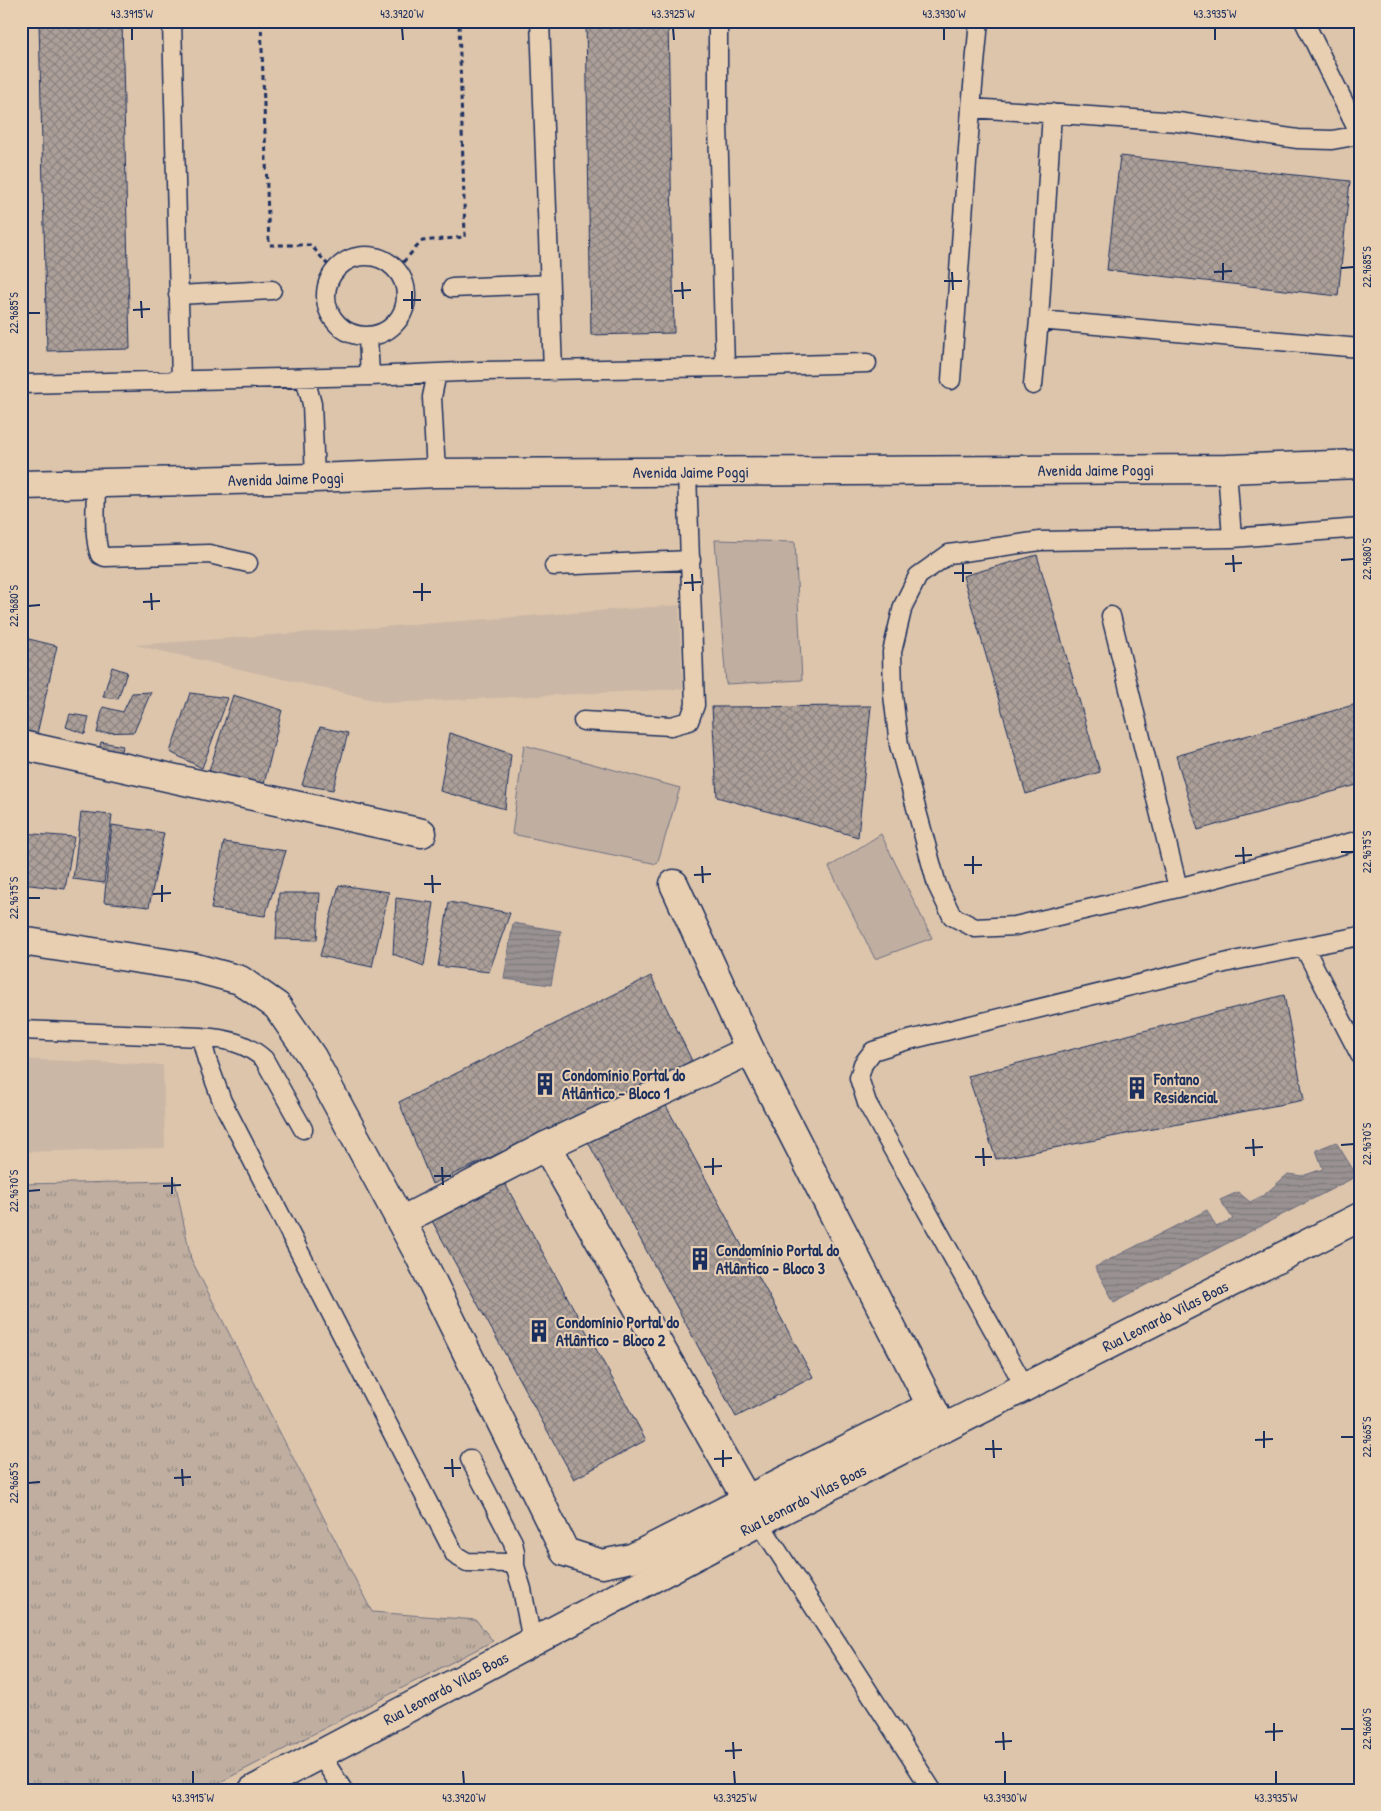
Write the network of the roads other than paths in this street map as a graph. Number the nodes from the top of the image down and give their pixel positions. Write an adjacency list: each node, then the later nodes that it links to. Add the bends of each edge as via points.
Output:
1 (172, 21): 11 (lane)
2 (540, 21): 8 (lane)
3 (718, 21): 16 (lane, via 718,164)
4 (979, 21): 6 (lane)
5 (1304, 21): 7 (lane, via 1360,135 1332,140 1298,139 1178,122)
6 (971, 108): 7 (lane); 22 (lane)
7 (1052, 113): 12 (lane)
8 (549, 284): 9 (lane); 17 (lane)
9 (452, 288)
10 (272, 290): 11 (lane)
11 (178, 295): 21 (lane)
12 (1039, 320): 14 (lane); 24 (lane)
13 (368, 337): 13 (lane, via 386,332 400,320 407,303 406,285 397,269 383,258 365,255 347,260 333,271 326,288 327,306 335,322 350,333); 19 (lane)
14 (1360, 348)
15 (867, 363): 16 (lane)
16 (725, 367): 17 (lane)
17 (553, 370): 18 (lane)
18 (437, 373): 19 (lane); 27 (lane, via 432,397)
19 (370, 376): 20 (lane)
20 (305, 378): 21 (lane); 29 (lane, via 312,404)
21 (181, 380): 23 (lane)
22 (951, 380)
23 (21, 384)
24 (1033, 385)
25 (1360, 464): 26 (street, Avenida Jaime Poggi)
26 (1227, 469): 28 (street, Avenida Jaime Poggi); 33 (lane)
27 (436, 473): 28 (street, Avenida Jaime Poggi); 29 (street, Avenida Jaime Poggi)
28 (687, 473): 34 (lane)
29 (315, 478): 30 (street, Avenida Jaime Poggi)
30 (96, 483): 31 (street, Avenida Jaime Poggi); 35 (lane, via 100,555 209,554)
31 (21, 485)
32 (1360, 528): 33 (lane)
33 (1232, 538): 43 (lane, via 1040,541 949,554 918,576 903,606 892,652 899,745 937,885 952,916 975,928 1015,926)
34 (691, 560): 36 (lane); 38 (lane, via 695,705 689,721 671,726)
35 (248, 563)
36 (554, 566)
37 (1111, 616): 43 (lane)
38 (583, 722)
39 (21, 745): 40 (street)
40 (422, 833)
41 (1360, 840): 43 (lane)
42 (674, 884): 49 (street)
43 (1178, 888)
44 (1360, 936): 46 (lane)
45 (21, 941): 54 (street, via 192,967 240,980 277,1006 312,1057)
46 (1304, 947): 50 (lane); 55 (lane, via 1233,961 905,1041 873,1051 863,1064 859,1078 867,1103)
47 (21, 1030): 48 (lane)
48 (201, 1037): 51 (lane, via 228,1039 255,1051 264,1060); 60 (lane, via 222,1101 455,1555 467,1562)
49 (750, 1050): 52 (street); 56 (street)
50 (1360, 1055)
51 (303, 1130)
52 (546, 1146): 54 (street); 58 (street)
53 (1360, 1217): 55 (street, Rua Leonardo Vilas Boas)
54 (401, 1221): 58 (street, via 564,1552 602,1564 632,1558)
55 (1025, 1387): 56 (street, Rua Leonardo Vilas Boas)
56 (937, 1418): 58 (street); 59 (street, Rua Leonardo Vilas Boas)
57 (470, 1459): 60 (lane, via 513,1542)
58 (746, 1499): 59 (street)
59 (760, 1522): 61 (street, Rua Leonardo Vilas Boas); 65 (lane)
60 (515, 1566): 61 (lane)
61 (532, 1641): 62 (street, Rua Leonardo Vilas Boas)
62 (320, 1754): 63 (street, Rua Leonardo Vilas Boas); 64 (lane)
63 (253, 1790)
64 (343, 1790)
65 (932, 1790)

